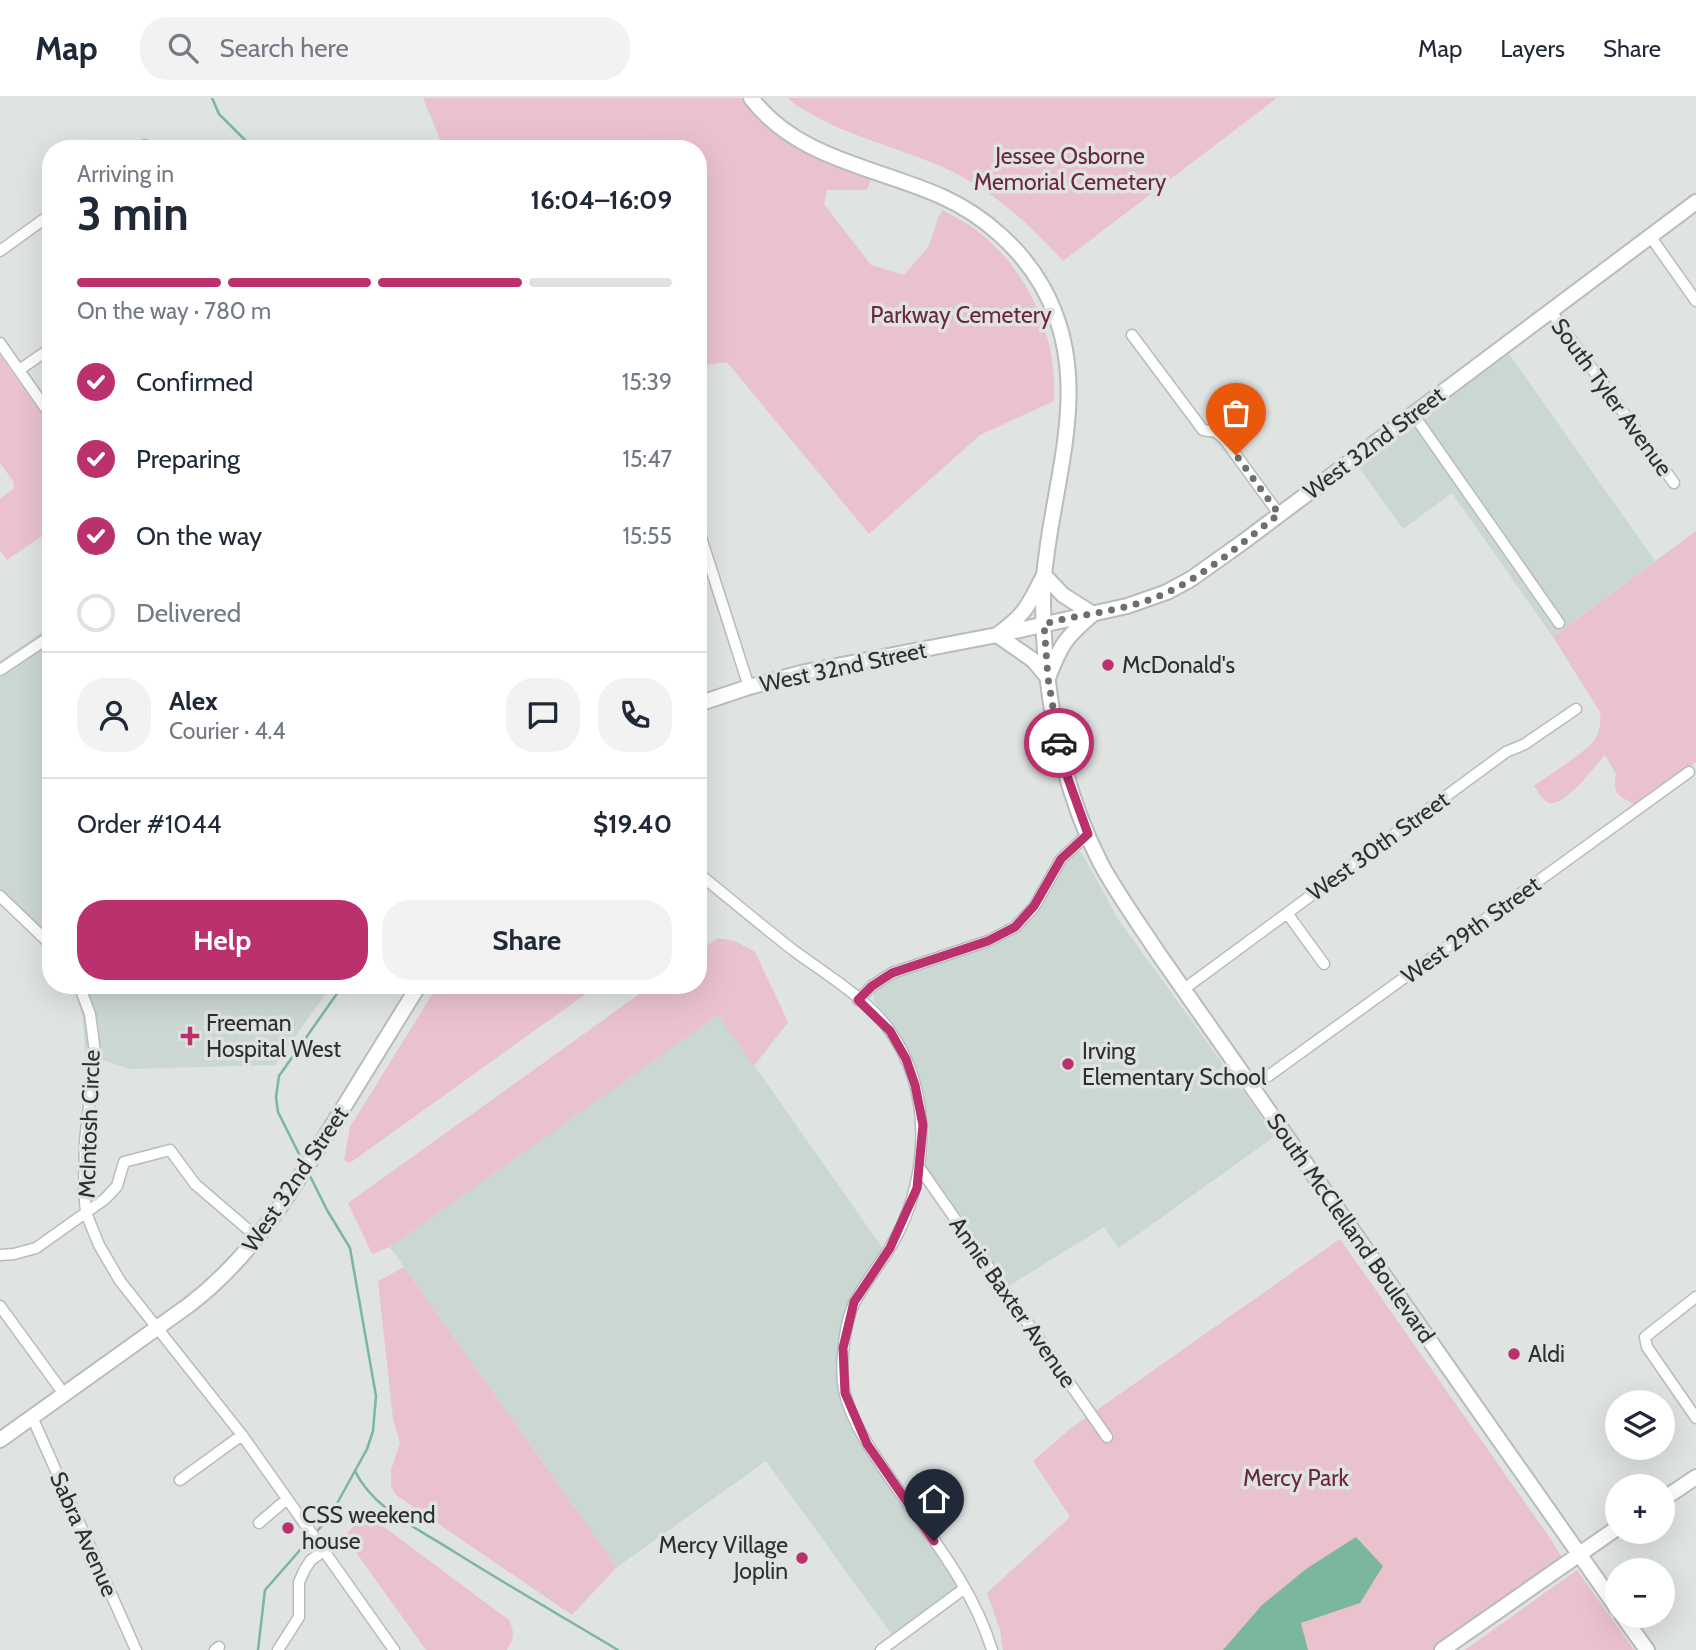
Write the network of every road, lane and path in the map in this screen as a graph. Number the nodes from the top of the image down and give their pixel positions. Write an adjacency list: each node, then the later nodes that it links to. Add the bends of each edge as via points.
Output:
1 (751, 98): 17 (main road, via 789,135 947,199 993,228 1032,270 1051,302 1068,356 1070,380)
2 (1696, 202): 4 (main road, West 32nd Street)
3 (42, 221): 5 (street)
4 (1650, 236): 6 (street); 7 (main road, West 32nd Street)
5 (0, 251)
6 (1696, 301)
7 (1550, 310): 13 (main road, West 32nd Street); 14 (street, South Tyler Avenue)
8 (1132, 335): 15 (street, via 1203,430 1216,432 1225,440)
9 (0, 344): 11 (street)
10 (42, 354): 11 (street)
11 (19, 370): 12 (street)
12 (42, 403)
13 (1413, 414): 15 (main road, West 32nd Street); 19 (street)
14 (1674, 483)
15 (1279, 514): 18 (main road, West 32nd Street, via 1191,579 1163,594)
16 (707, 556): 25 (street)
17 (1044, 575): 18 (main road); 20 (main road, South McClelland Boulevard); 21 (main road, via 1029,607)
18 (1093, 614): 20 (main road, West 32nd Street); 24 (main road, via 1068,636)
19 (1559, 623)
20 (1044, 624): 21 (main road, West 32nd Street); 24 (main road, South McClelland Boulevard)
21 (998, 635): 24 (main road, via 1033,660); 25 (main road, West 32nd Street)
22 (42, 642): 23 (street)
23 (0, 670)
24 (1048, 678): 29 (main road, South McClelland Boulevard, via 1061,759)
25 (749, 687): 26 (main road, West 32nd Street)
26 (707, 701)
27 (1576, 709): 32 (street, West 30th Street, via 1506,752)
28 (1689, 772): 39 (street, West 29th Street)
29 (1088, 834): 35 (main road, South McClelland Boulevard, via 1116,888); 38 (street, via 1061,859 1034,906 1015,927 988,941 892,973)
30 (707, 880): 38 (street)
31 (0, 896): 33 (street)
32 (1287, 913): 34 (street); 35 (street, West 30th Street)
33 (42, 937)
34 (1324, 964)
35 (1184, 989): 39 (main road, South McClelland Boulevard)
36 (82, 994): 41 (street, McIntosh Circle, via 90,1014 94,1052 83,1170)
37 (413, 994): 42 (main road, West 32nd Street)
38 (858, 1000): 40 (street, via 890,1031 906,1059 923,1125)
39 (1253, 1087): 60 (main road, South McClelland Boulevard)
40 (919, 1167): 51 (street, Annie Baxter Avenue); 61 (street, via 917,1188 890,1248 854,1302 843,1348 845,1393 867,1444)
41 (86, 1213): 42 (street, via 117,1186 124,1162 170,1150 195,1184); 43 (street, via 36,1248); 46 (street, McIntosh Circle, via 106,1261)
42 (258, 1238): 46 (main road, West 32nd Street, via 207,1291)
43 (0, 1255)
44 (1696, 1297): 49 (street, via 1645,1338)
45 (0, 1306): 47 (street)
46 (156, 1328): 47 (main road, West 32nd Street); 50 (street, McIntosh Circle)
47 (64, 1394): 48 (main road, West 32nd Street)
48 (32, 1417): 52 (main road, West 32nd Street); 64 (street, Sabra Avenue)
49 (1696, 1418)
50 (242, 1435): 54 (street); 56 (street, McIntosh Circle)
51 (1107, 1437)
52 (0, 1440)
53 (1696, 1477): 55 (main road)
54 (180, 1480)
55 (1675, 1491)
56 (287, 1499): 57 (street); 59 (street, McIntosh Circle)
57 (259, 1523)
58 (1605, 1536): 60 (main road)
59 (324, 1551): 65 (street, via 304,1569 299,1582 299,1617); 66 (street, McIntosh Circle)
60 (1579, 1553): 62 (main road, South McClelland Boulevard); 69 (main road)
61 (965, 1588): 67 (street); 68 (street)
62 (1605, 1591)
63 (1631, 1628): 70 (main road)
64 (136, 1650)
65 (278, 1650)
66 (394, 1650)
67 (881, 1650)
68 (992, 1650)
69 (1442, 1650)
70 (1647, 1650)

